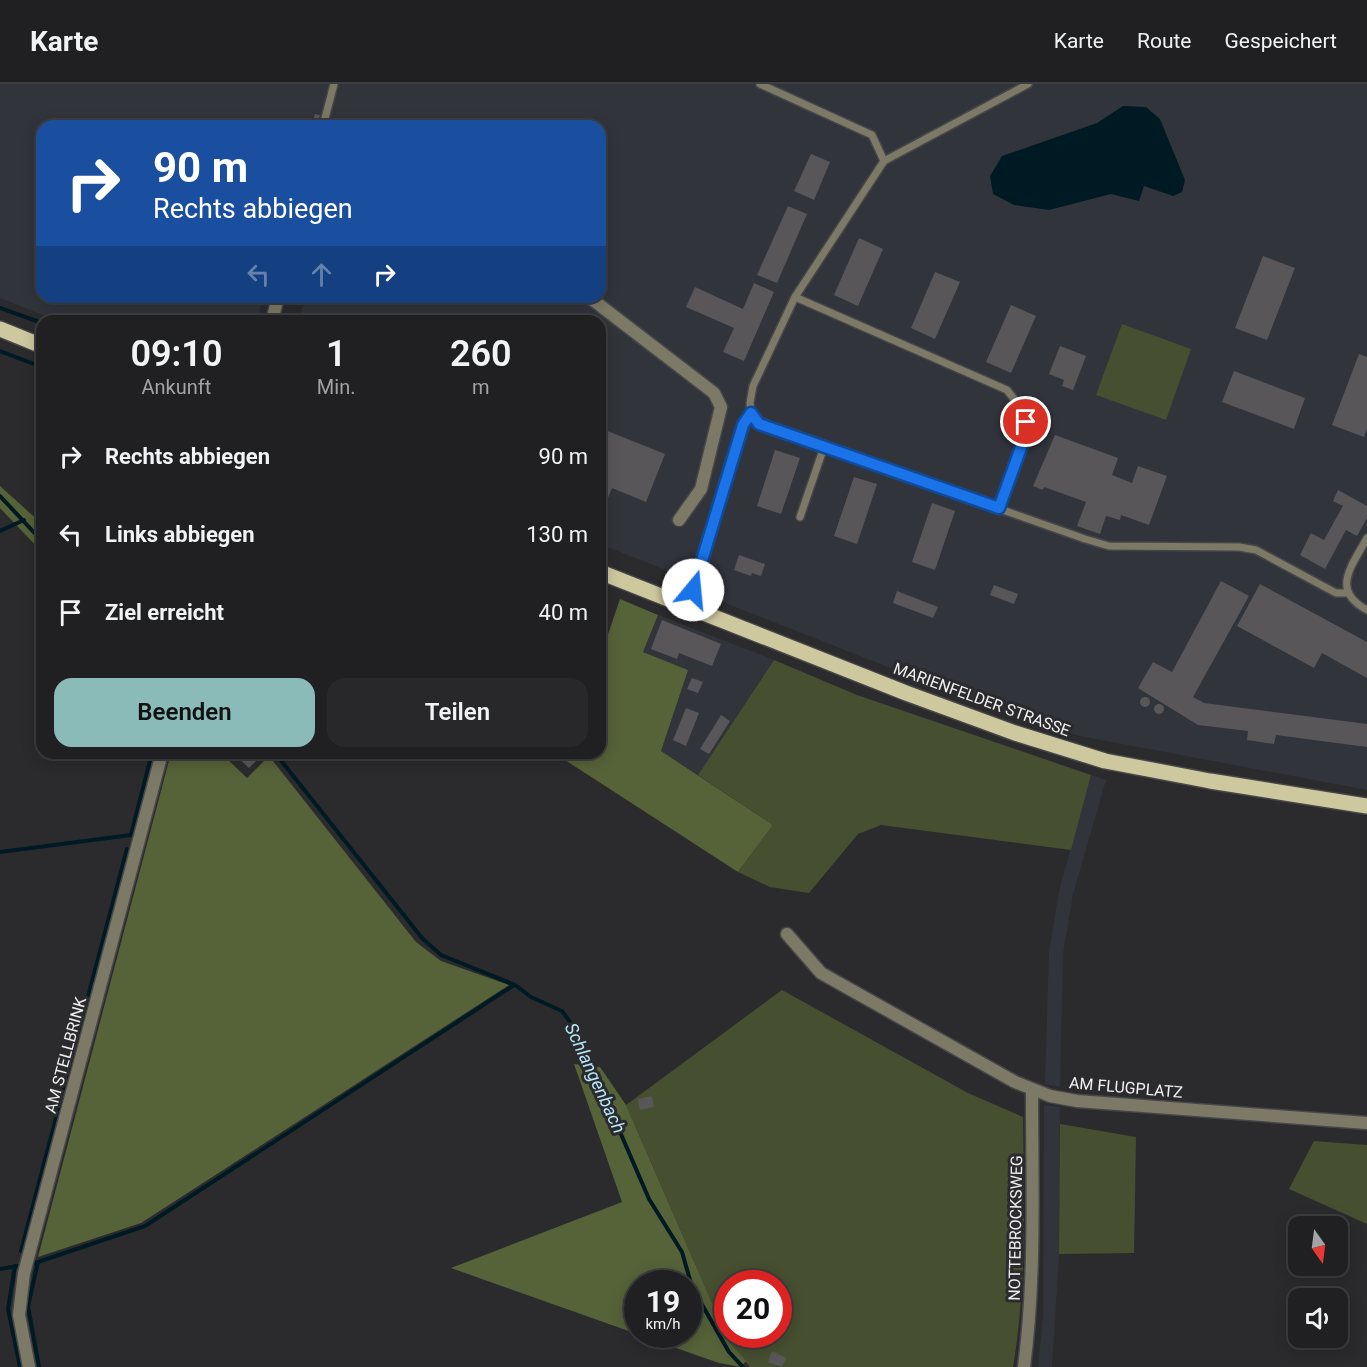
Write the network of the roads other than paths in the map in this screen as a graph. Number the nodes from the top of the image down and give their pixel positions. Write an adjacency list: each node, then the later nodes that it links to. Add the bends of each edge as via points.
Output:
1 (334, 84): 4 (lane)
2 (760, 84): 5 (lane, via 872,135)
3 (1028, 84): 5 (lane)
4 (325, 120)
5 (884, 161): 6 (lane)
6 (795, 297): 10 (lane, via 753,386); 12 (lane, via 1007,390 1024,412 1027,431)
7 (597, 303): 14 (street, via 714,393 721,407 700,489)
8 (0, 329): 9 (main road)
9 (36, 344)
10 (751, 413): 11 (lane, via 759,424); 18 (lane, via 743,425)
11 (824, 447): 12 (lane); 13 (lane)
12 (999, 508): 17 (lane, via 1109,546 1256,550 1336,593)
13 (800, 517)
14 (679, 520)
15 (1367, 538): 17 (lane, via 1345,582)
16 (606, 574): 18 (main road, MARIENFELDER STRASSE)
17 (1346, 593): 19 (lane)
18 (688, 607): 21 (main road, MARIENFELDER STRASSE, via 906,693 1105,761)
19 (1367, 610)
20 (160, 759): 25 (street, AM STELLBRINK, via 24,1273 19,1315)
21 (1367, 806)
22 (787, 934): 23 (street, AM FLUGPLATZ, via 821,973)
23 (1032, 1090): 24 (street, AM FLUGPLATZ, via 1077,1101); 26 (street, NOTTEBROCKSWEG, via 1032,1264)
24 (1367, 1124)
25 (29, 1367)
26 (1024, 1367)

